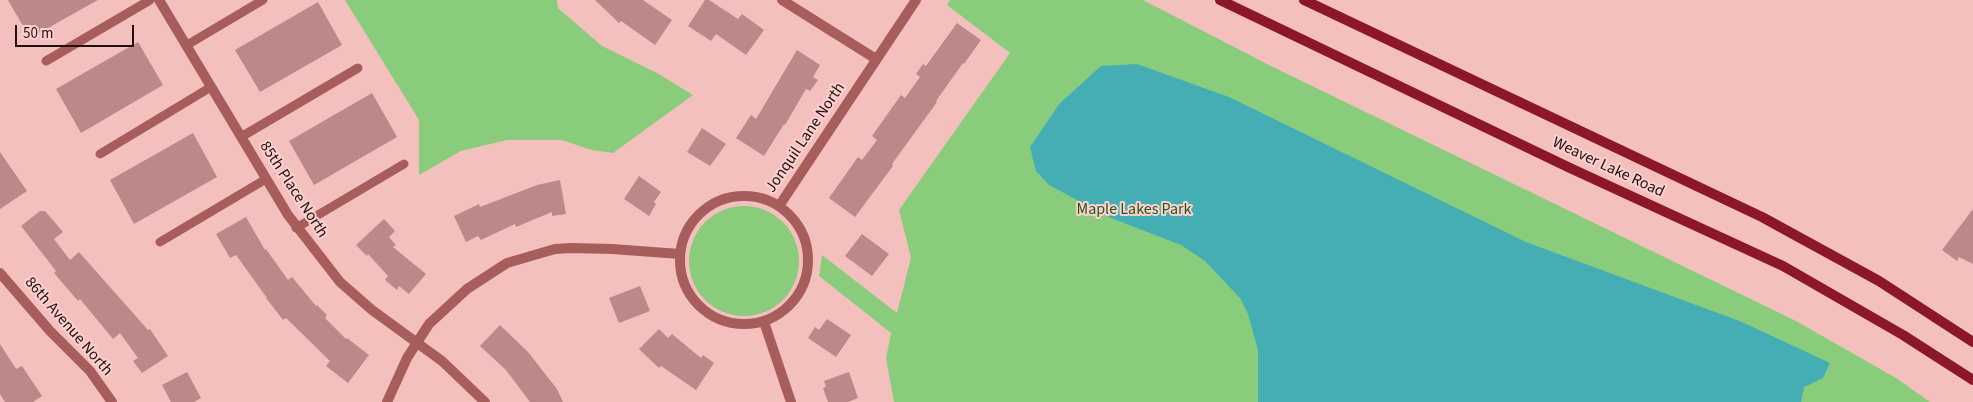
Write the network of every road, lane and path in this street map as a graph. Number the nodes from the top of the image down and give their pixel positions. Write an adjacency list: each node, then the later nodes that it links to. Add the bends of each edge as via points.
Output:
1 (150, 0): 10 (lane)
2 (159, 0): 8 (street, 85th Place North)
3 (263, 0): 8 (lane)
4 (782, 0): 9 (street)
5 (916, 0): 9 (street, Jonquil Lane North)
6 (1220, 0): 25 (main road, Weaver Lake Road, via 1783,266 1903,334)
7 (1304, 0): 24 (main road, Weaver Lake Road, via 1762,217 1879,280)
8 (187, 45): 12 (street, 85th Place North)
9 (876, 59): 17 (street, Jonquil Lane North)
10 (46, 62)
11 (358, 68): 13 (lane)
12 (211, 87): 13 (street, 85th Place North); 14 (lane)
13 (241, 137): 16 (street, 85th Place North)
14 (100, 154)
15 (404, 164): 18 (lane)
16 (266, 179): 18 (street, 85th Place North); 19 (lane)
17 (779, 206): 20 (street, Jonquil Lane North, via 759,198 737,196 716,202 690,227); 22 (street, via 800,229 808,258 802,289 780,314)
18 (296, 228): 23 (street, 85th Place North, via 340,282)
19 (160, 242)
20 (680, 254): 22 (street, via 682,275 690,295 704,310 722,321 743,325); 23 (street, via 612,248 563,248 508,263 467,289 429,324)
21 (0, 273): 26 (street, 86th Avenue North, via 90,371)
22 (764, 322): 29 (street)
23 (416, 342): 27 (street); 28 (street, 85th Place North)
24 (1973, 342)
25 (1973, 380)
26 (112, 402)
27 (387, 402)
28 (486, 402)
29 (791, 402)

